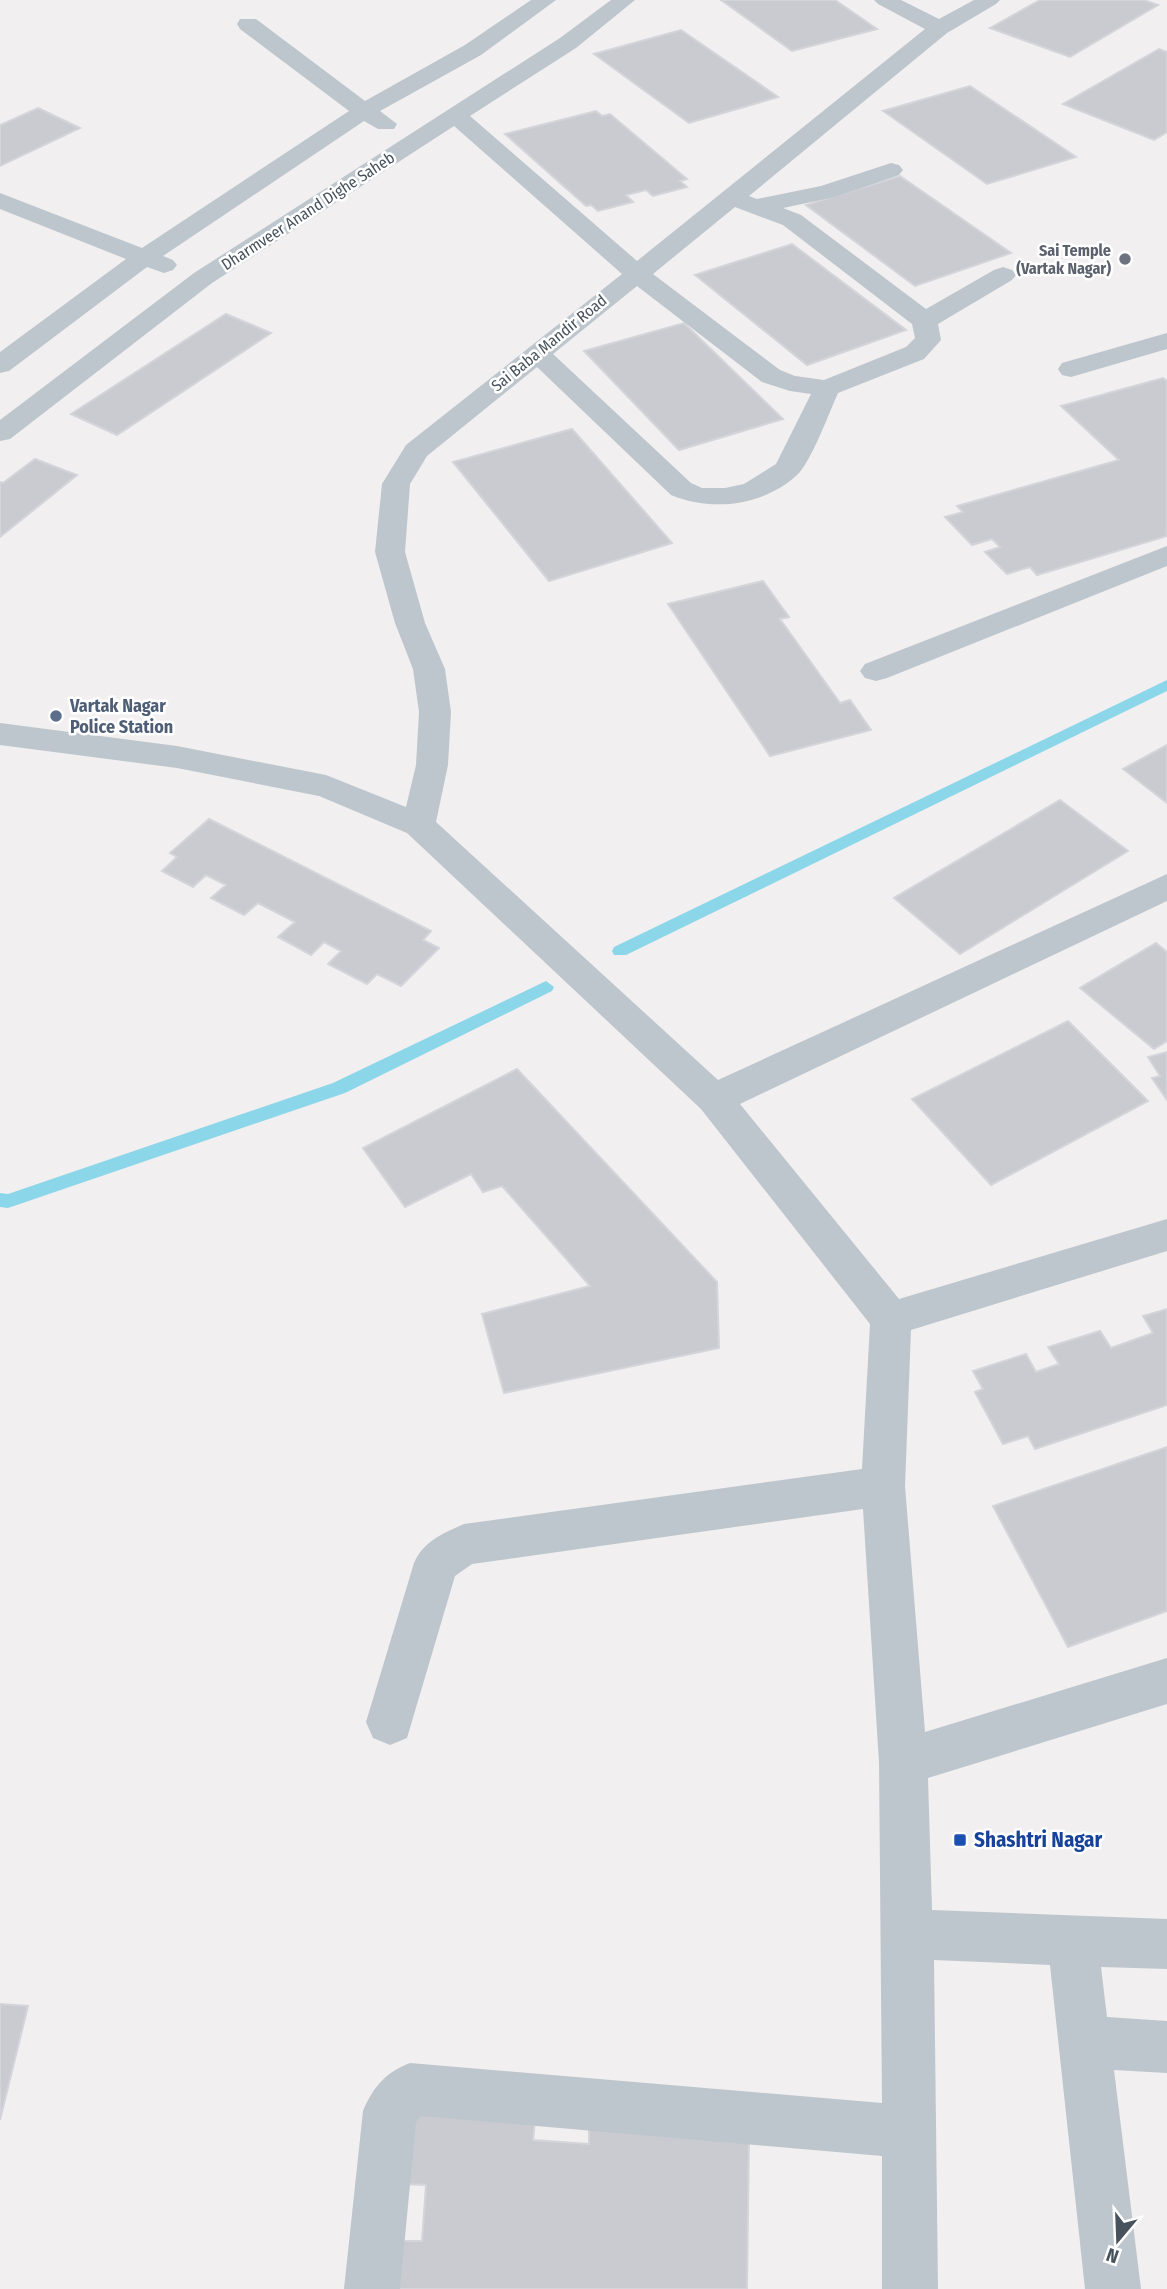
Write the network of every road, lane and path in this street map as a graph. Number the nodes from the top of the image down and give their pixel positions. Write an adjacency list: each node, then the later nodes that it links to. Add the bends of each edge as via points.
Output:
1 (545, 0): 7 (street, via 473,50)
2 (624, 0): 8 (street, Dharmveer Anand Dighe Saheb, via 568,43)
3 (885, 0): 6 (street)
4 (989, 0): 6 (street, Sai Baba Mandir Road)
5 (248, 24): 7 (street)
6 (939, 28): 11 (street, Sai Baba Mandir Road)
7 (364, 111): 9 (street); 14 (street)
8 (455, 116): 9 (street, Dharmveer Anand Dighe Saheb); 15 (street)
9 (415, 142): 17 (street, Dharmveer Anand Dighe Saheb)
10 (891, 170): 13 (street, via 817,194)
11 (732, 198): 13 (street); 15 (street, Sai Baba Mandir Road)
12 (0, 200): 14 (street)
13 (758, 206): 18 (street, via 792,220)
14 (143, 258): 17 (street); 21 (street)
15 (636, 273): 20 (street, Sai Baba Mandir Road); 23 (street, via 771,376)
16 (1003, 275): 18 (street)
17 (203, 278): 24 (street, Dharmveer Anand Dighe Saheb)
18 (925, 321): 23 (street, via 928,340 915,354)
19 (1167, 341): 22 (street)
20 (537, 353): 23 (street, via 648,460 681,489 698,496 725,497 754,490 788,469); 28 (street, Sai Baba Mandir Road, via 416,451 397,484 390,552 429,669 435,712 432,765)
21 (0, 365)
22 (1071, 369)
23 (827, 388)
24 (0, 433)
25 (1167, 555): 26 (street)
26 (876, 671)
27 (0, 734): 28 (street, via 177,757 326,786)
28 (419, 825): 30 (street)
29 (1167, 886): 30 (street)
30 (714, 1099): 32 (street)
31 (1167, 1235): 32 (street)
32 (891, 1318): 33 (street)
33 (883, 1486): 35 (street, via 464,1545 436,1563); 36 (street)
34 (1167, 1681): 36 (street)
35 (390, 1723)
36 (903, 1762): 37 (street)
37 (908, 1934): 38 (street); 42 (street)
38 (1073, 1940): 39 (street); 40 (street)
39 (1167, 1944)
40 (1084, 2042): 41 (street); 45 (street)
41 (1167, 2047)
42 (909, 2132): 43 (street, via 410,2089 390,2111); 44 (street)
43 (372, 2289)
44 (910, 2289)
45 (1113, 2289)

